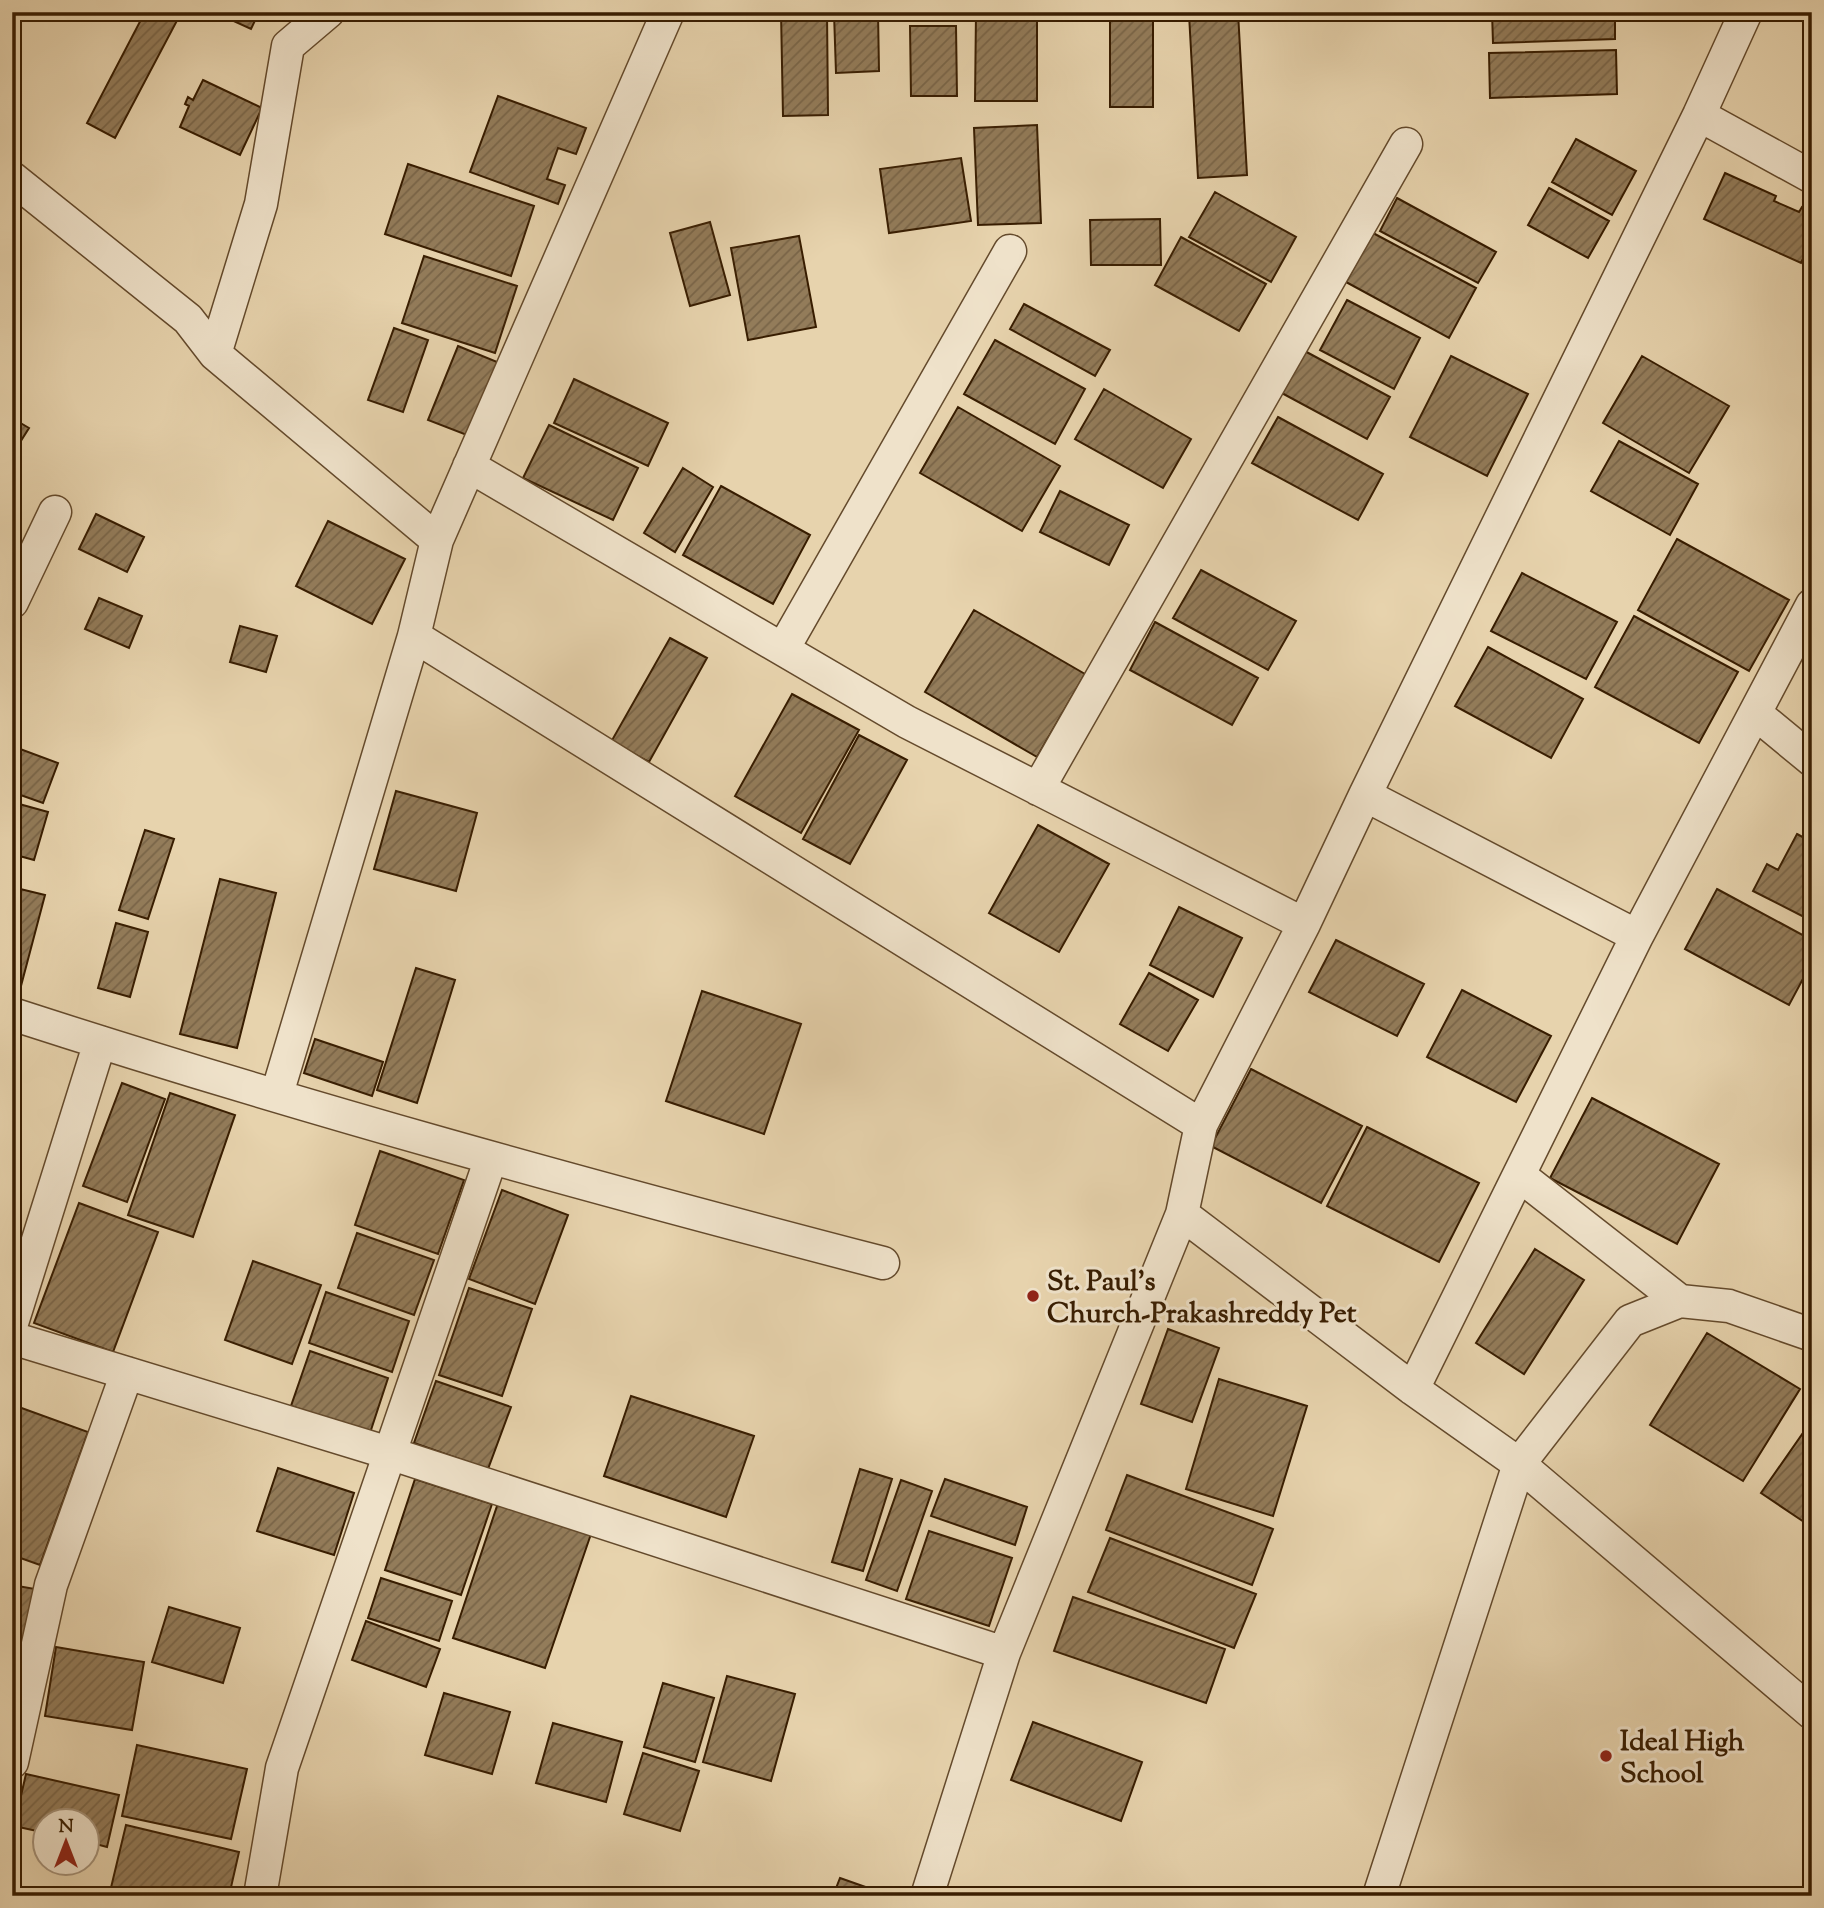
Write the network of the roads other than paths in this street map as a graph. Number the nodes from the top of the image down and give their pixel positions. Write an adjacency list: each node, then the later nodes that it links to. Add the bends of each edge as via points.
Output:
1 (328, 12): 9 (street, via 288,46 261,205)
2 (668, 12): 10 (street)
3 (1746, 12): 4 (street)
4 (1699, 115): 6 (street); 20 (street)
5 (1406, 144): 19 (street)
6 (1812, 177)
7 (12, 178): 9 (street, via 188,319)
8 (1010, 251): 16 (street)
9 (215, 354): 12 (street)
10 (469, 467): 12 (street); 16 (street)
11 (55, 512): 13 (street)
12 (437, 540): 15 (street)
13 (12, 602)
14 (1812, 605): 17 (street)
15 (414, 636): 25 (street); 26 (street)
16 (783, 649): 19 (street, via 907,722)
17 (1755, 713): 18 (street); 22 (street)
18 (1812, 760)
19 (1038, 789): 21 (street)
20 (1365, 795): 21 (street); 22 (street)
21 (1304, 924): 26 (street)
22 (1637, 936): 28 (street)
23 (12, 1014): 24 (street)
24 (100, 1042): 25 (street); 32 (street)
25 (277, 1094): 27 (street)
26 (1201, 1125): 29 (street)
27 (491, 1158): 30 (street); 37 (street)
28 (1518, 1175): 31 (street); 36 (street)
29 (1182, 1214): 36 (street); 39 (street)
30 (883, 1263)
31 (1680, 1301): 33 (street, via 1729,1306); 38 (street, via 1630,1321)
32 (12, 1323)
33 (1812, 1335)
34 (12, 1338): 35 (street)
35 (127, 1373): 37 (street); 41 (street, via 51,1585)
36 (1413, 1390): 38 (street)
37 (389, 1453): 39 (street); 42 (street, via 282,1768)
38 (1518, 1464): 40 (street); 44 (street)
39 (1004, 1654): 43 (street)
40 (1812, 1713)
41 (12, 1762)
42 (260, 1896)
43 (927, 1896)
44 (1379, 1896)

